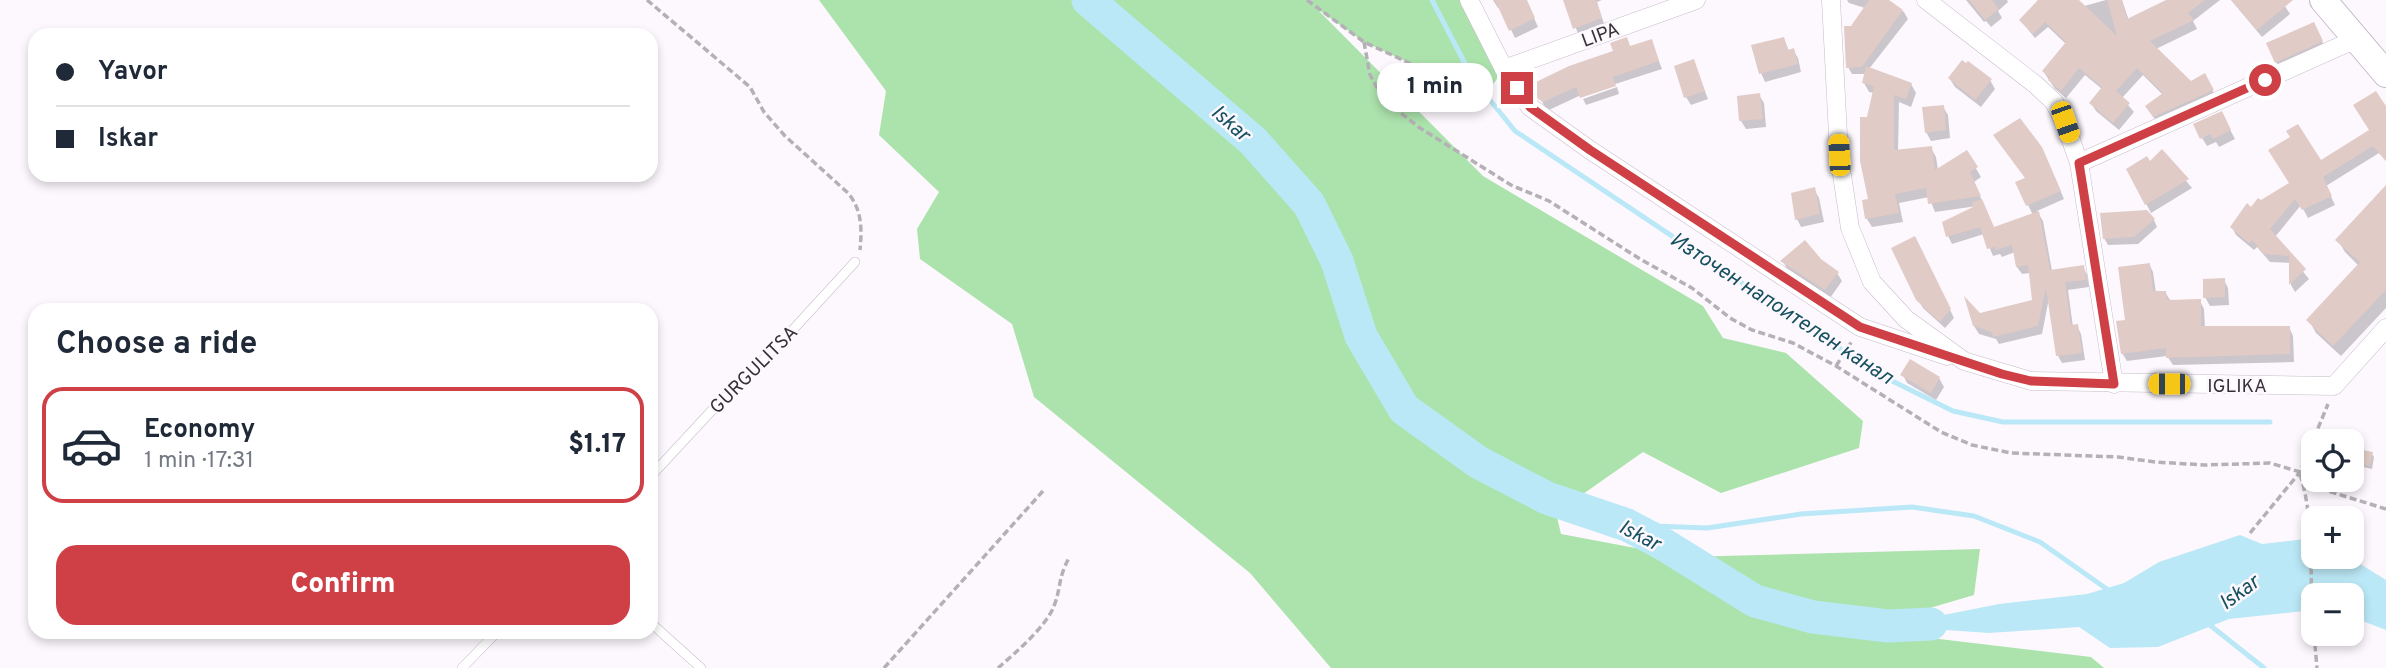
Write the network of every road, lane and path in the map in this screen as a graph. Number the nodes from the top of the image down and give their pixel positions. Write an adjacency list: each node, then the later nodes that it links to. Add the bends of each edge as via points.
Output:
1 (647, 0): 13 (path, via 750,86 785,136 855,202 861,237)
2 (1307, 0): 9 (path)
3 (1469, 0): 11 (street)
4 (1696, 0): 11 (street, LIPA)
5 (1831, 0): 16 (street, IGLIKA, via 1839,155 1850,228 1872,282 1906,319)
6 (1926, 0): 12 (street, via 2054,102)
7 (2323, 0): 8 (street)
8 (2356, 39): 10 (street); 12 (street)
9 (1364, 42): 11 (path, via 1472,97); 17 (path, via 1370,75 1384,100 1420,128 1692,288 1730,318)
10 (2386, 74)
11 (1499, 76): 16 (street, via 1530,107 1590,150 1860,327)
12 (2079, 163): 18 (street)
13 (855, 262): 20 (lane, GURGULITSA)
14 (2386, 328): 19 (street)
15 (1852, 340): 17 (path)
16 (1964, 361): 18 (street, IGLIKA, via 2031,381)
17 (1836, 366): 21 (path, via 1941,432 1972,445 2050,456 2205,465 2270,463)
18 (2114, 384): 19 (street, IGLIKA)
19 (2334, 386): 21 (path)
20 (658, 468)
21 (2300, 472): 23 (path, via 2328,491); 24 (path); 26 (path, via 2307,498)
22 (1043, 491): 32 (path)
23 (2386, 509)
24 (2250, 533)
25 (1069, 558): 33 (path, via 1049,617)
26 (2311, 583)
27 (658, 629): 31 (lane)
28 (489, 639): 30 (lane)
29 (2315, 646): 34 (path)
30 (462, 668)
31 (701, 668)
32 (884, 668)
33 (998, 668)
34 (2317, 668)

